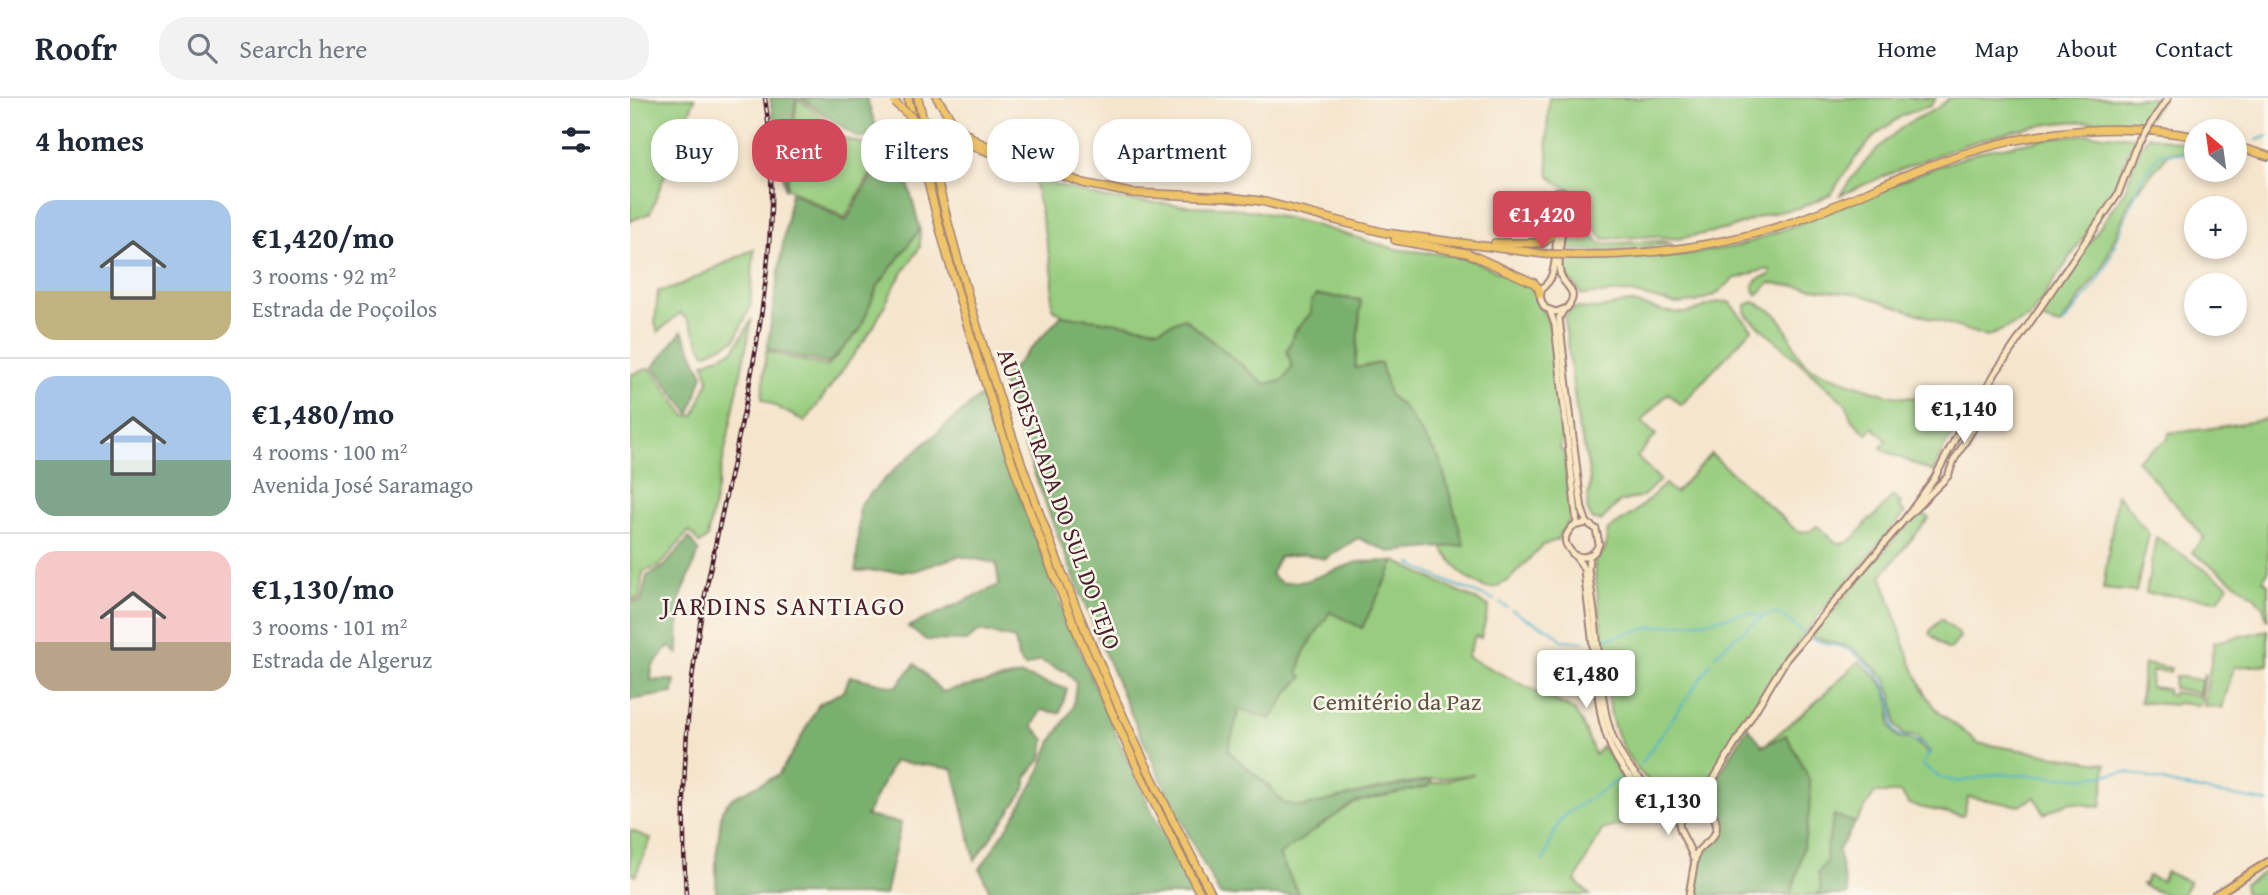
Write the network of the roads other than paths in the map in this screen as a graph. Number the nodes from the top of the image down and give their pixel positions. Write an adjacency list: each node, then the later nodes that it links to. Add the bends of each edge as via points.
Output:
1 (908, 98): 38 (highway, AUTOESTRADA DO SUL DO TEJO, via 958,295 1023,495 1105,699)
2 (918, 98): 39 (highway, AUTOESTRADA DO SUL DO TEJO, via 973,317 1042,521 1108,684)
3 (937, 98): 7 (highway, via 964,132)
4 (2168, 98): 20 (main road, bridge, via 2136,149 2118,194 1996,372)
5 (893, 101): 8 (highway, bridge, via 916,121)
6 (2184, 135): 14 (highway, bridge, via 2134,129 2035,135 1923,168 1808,217 1679,249 1574,255)
7 (987, 146)
8 (987, 150)
9 (2247, 150): 10 (highway)
10 (2268, 156)
11 (1071, 182): 14 (highway, via 1118,195 1267,206 1367,234)
12 (1570, 222): 13 (main road); 13 (main road, via 1577,204 1573,196 1559,192 1550,195 1545,205); 16 (main road, via 1563,232 1559,265)
13 (1555, 227): 14 (highway, via 1547,242 1539,244); 15 (main road)
14 (1430, 242): 17 (highway, via 1487,260 1534,283)
15 (1549, 282): 16 (main road); 17 (main road)
16 (1566, 283): 19 (main road, via 1572,298)
17 (1540, 295): 18 (main road)
18 (1550, 311): 19 (main road); 27 (main road)
19 (1563, 311): 26 (main road, via 1559,318 1580,498)
20 (1969, 422): 21 (main road); 22 (main road)
21 (1962, 429): 22 (main road); 23 (main road)
22 (1972, 430): 24 (main road)
23 (1940, 470): 24 (main road, via 1944,468); 25 (main road)
24 (1948, 475): 25 (main road)
25 (1906, 519): 30 (main road, via 1785,661)
26 (1587, 523): 27 (main road); 29 (main road, via 1600,539)
27 (1577, 524): 28 (main road, via 1565,538)
28 (1577, 556): 29 (main road); 33 (main road, via 1584,570 1600,709 1610,745 1632,780)
29 (1589, 556): 31 (main road, via 1610,733 1636,776 1670,803)
30 (1708, 786): 31 (main road); 32 (main road)
31 (1693, 808): 32 (main road); 33 (main road)
32 (1712, 812): 35 (main road, via 1717,826)
33 (1680, 821): 34 (main road, via 1680,832)
34 (1688, 841): 35 (main road); 37 (main road)
35 (1705, 843): 37 (main road)
36 (2268, 862): 41 (main road)
37 (1693, 864): 40 (main road)
38 (1201, 895)
39 (1212, 895)
40 (1689, 895)
41 (2215, 895)

